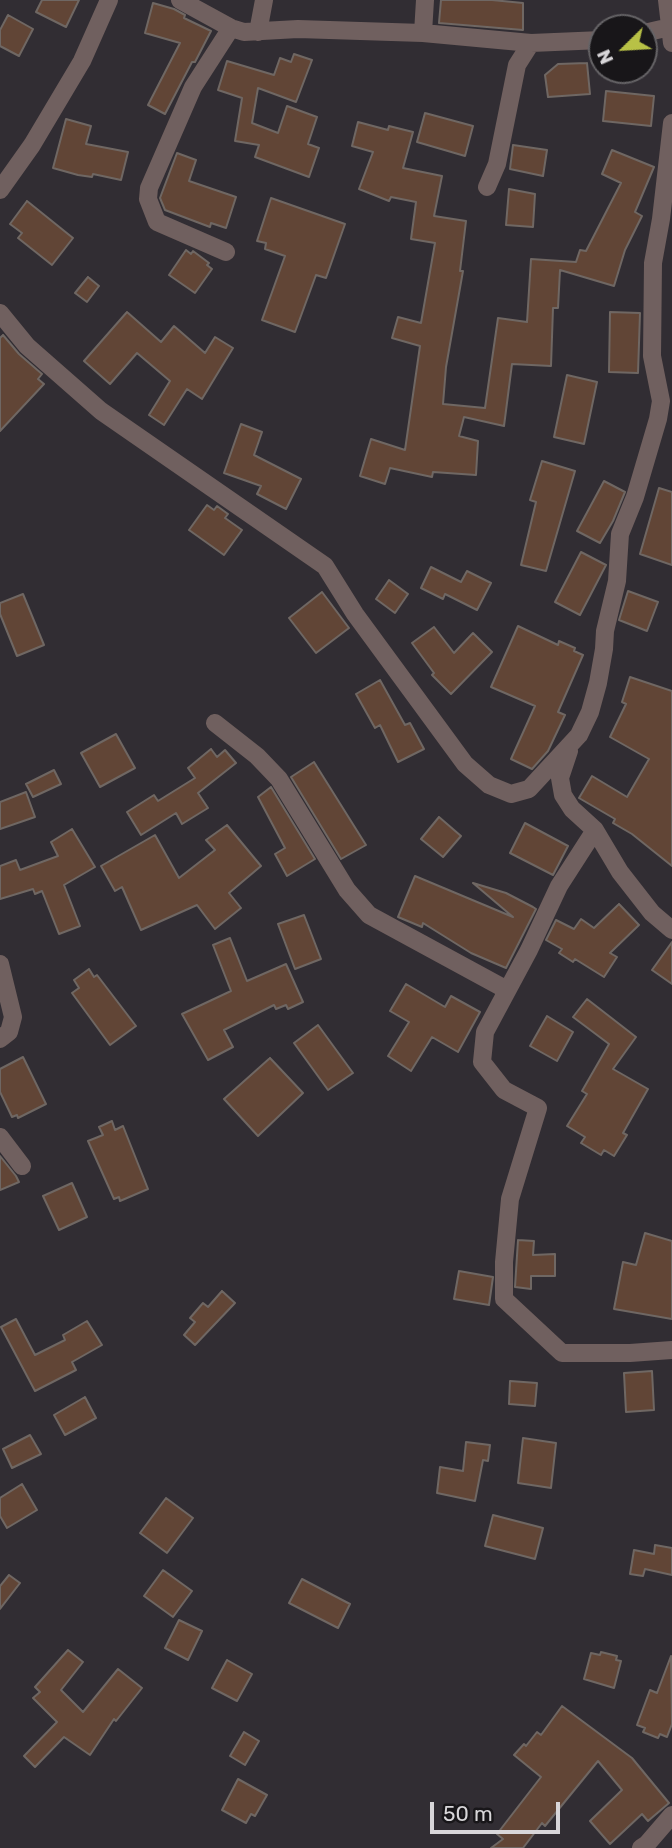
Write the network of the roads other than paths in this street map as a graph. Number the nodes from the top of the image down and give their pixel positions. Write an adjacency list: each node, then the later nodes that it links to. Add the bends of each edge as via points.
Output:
1 (109, 0): 14 (street, via 82,61)
2 (180, 0): 6 (street)
3 (264, 0): 7 (street)
4 (425, 0): 8 (street)
5 (667, 0): 9 (street)
6 (231, 28): 7 (street); 15 (street, via 193,87 148,199 156,222)
7 (258, 32): 8 (street)
8 (423, 33): 11 (street)
9 (671, 35)
10 (588, 41): 11 (street)
11 (531, 43): 13 (street, via 517,65 497,164)
12 (672, 123): 18 (street, via 653,263 652,356 662,401 620,534 617,581 598,683 590,712)
13 (487, 187)
14 (0, 190)
15 (226, 252)
16 (0, 313): 18 (street, via 27,346 101,411 324,566 465,764 489,785 511,794 529,789)
17 (215, 723): 22 (street, via 279,779 347,890 369,915)
18 (573, 742): 19 (street, via 560,778 563,795)
19 (595, 830): 20 (street, via 620,872 652,913); 22 (street, via 559,886)
20 (672, 930)
21 (0, 964): 23 (street, via 13,1017 9,1032)
22 (507, 990): 26 (street, via 485,1032 482,1062 505,1090 538,1108 510,1199 504,1299 562,1353)
23 (0, 1039)
24 (0, 1137): 25 (street)
25 (22, 1166)
26 (672, 1350)
27 (672, 1815): 28 (street)
28 (646, 1847)

